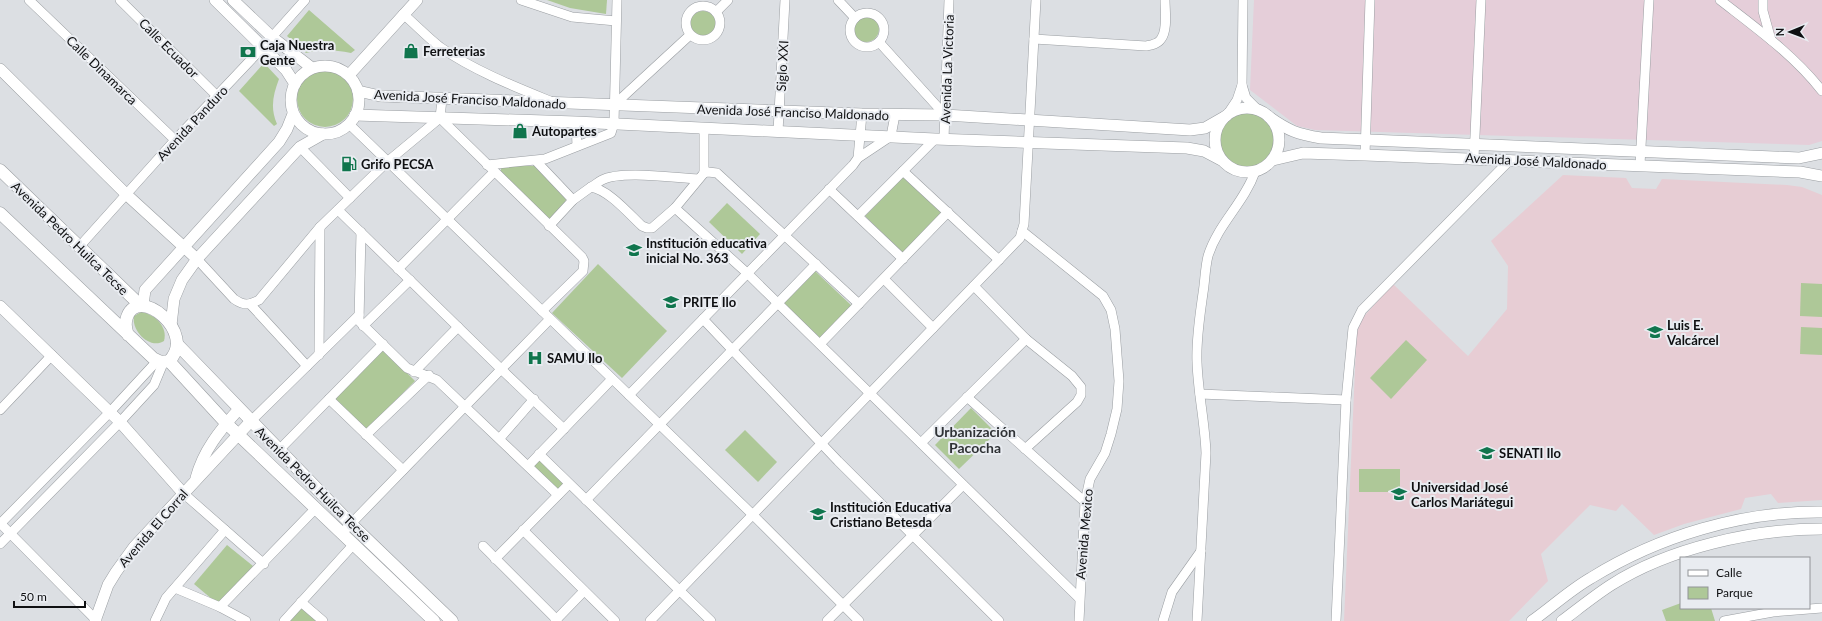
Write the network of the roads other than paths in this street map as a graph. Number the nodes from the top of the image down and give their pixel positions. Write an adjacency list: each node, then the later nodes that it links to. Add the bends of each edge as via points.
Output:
1 (29, 0): 60 (street, Calle Dinamarca)
2 (120, 0): 38 (street, Calle Ecuador)
3 (215, 0): 30 (street)
4 (233, 0): 26 (street)
5 (305, 0): 26 (street, Avenida Panduro)
6 (417, 0): 22 (street)
7 (521, 0): 24 (street, via 572,17)
8 (617, 0): 24 (street)
9 (728, 0): 21 (street)
10 (785, 0): 42 (street, Siglo XXI)
11 (838, 0): 23 (street)
12 (949, 0): 47 (street, Avenida La Victoria)
13 (1036, 0): 27 (street)
14 (1165, 0): 27 (street, via 1162,39 1156,44 1146,46)
15 (1243, 0): 35 (street)
16 (1370, 0): 61 (street)
17 (1481, 0): 63 (street)
18 (1649, 0): 66 (street)
19 (1720, 0): 28 (street)
20 (1763, 0): 28 (street)
21 (716, 12): 25 (street, via 720,24 714,36 702,40); 25 (street, via 703,6 694,9 686,21)
22 (404, 14): 33 (street); 40 (street, via 440,46 472,65 519,89)
23 (854, 18): 29 (street, via 850,31 854,40 866,47); 29 (street, via 867,12 879,17 884,30)
24 (616, 21): 41 (street)
25 (690, 35): 41 (street)
26 (272, 37): 30 (street, Avenida Panduro); 31 (street)
27 (1034, 39): 51 (street)
28 (1770, 40): 37 (street, via 1807,73)
29 (879, 42): 47 (street)
30 (264, 47): 34 (street, via 286,70); 38 (street, Avenida Panduro)
31 (312, 68): 33 (street, via 327,66); 34 (street, via 302,74)
32 (0, 69): 86 (street)
33 (349, 75): 36 (street)
34 (294, 84): 43 (street, via 290,99)
35 (1242, 85): 45 (street, via 1246,98); 48 (street, via 1237,100)
36 (358, 91): 39 (street, Avenida José Franciso Maldonado, via 380,96); 50 (street, via 359,103)
37 (1822, 91)
38 (217, 96): 60 (street, Avenida Panduro)
39 (442, 98): 40 (street, Avenida José Franciso Maldonado); 49 (street)
40 (556, 103): 41 (street, Avenida José Franciso Maldonado)
41 (614, 105): 42 (street, Avenida José Franciso Maldonado); 53 (street)
42 (779, 111): 44 (street, Avenida José Franciso Maldonado); 55 (street, Siglo XXI)
43 (294, 114): 56 (street, via 306,128 314,133); 101 (street, Avenida Pedro Huilca Tecse, via 279,142)
44 (862, 114): 46 (street, Avenida José Franciso Maldonado); 57 (street)
45 (1264, 114): 48 (street, via 1250,108 1240,109); 61 (street, via 1287,130 1299,134); 72 (street, via 1276,126 1279,137 1278,149)
46 (895, 115): 47 (street, Avenida José Franciso Maldonado); 58 (street)
47 (945, 115): 51 (street, Avenida José Franciso Maldonado); 59 (street, Avenida La Victoria)
48 (1226, 116): 51 (street, Avenida José Franciso Maldonado, via 1213,125 1196,130); 71 (street, via 1219,124 1215,140)
49 (440, 118): 50 (street); 52 (street); 75 (street); 76 (street)
50 (352, 120): 56 (street, via 333,133); 75 (street)
51 (1028, 120): 62 (street)
52 (576, 122): 53 (street); 64 (street)
53 (614, 123): 54 (street); 64 (street, via 611,133)
54 (704, 128): 55 (street); 82 (street)
55 (778, 132): 57 (street)
56 (323, 134): 65 (street)
57 (860, 135): 58 (street); 69 (street)
58 (891, 136): 59 (street); 69 (street)
59 (939, 139): 62 (street); 79 (street)
60 (175, 140): 86 (street, Avenida Panduro)
61 (1365, 140): 63 (street); 68 (street)
62 (1028, 141): 71 (street, via 1195,148); 97 (street)
63 (1475, 144): 66 (street); 70 (street)
64 (577, 146): 74 (street)
65 (300, 147): 87 (street); 102 (street)
66 (1642, 151): 67 (street, via 1799,158); 77 (street)
67 (1822, 153)
68 (1365, 154): 70 (street, Avenida José Maldonado); 72 (street, Avenida José Maldonado, via 1303,153)
69 (858, 158): 85 (street)
70 (1474, 158): 73 (street, Avenida José Maldonado)
71 (1221, 160): 81 (street, via 1239,172)
72 (1273, 160): 81 (street)
73 (1510, 160): 77 (street, Avenida José Maldonado); 144 (street, via 1362,310 1353,328)
74 (536, 161): 76 (street); 88 (street)
75 (388, 162): 87 (street); 94 (street)
76 (487, 165): 80 (street)
77 (1640, 165): 83 (street, Avenida José Maldonado, via 1800,172)
78 (0, 170): 100 (main road, Avenida Pedro Huilca Tecse)
79 (903, 171): 91 (street); 93 (street)
80 (494, 172): 94 (street); 95 (street)
81 (1255, 172): 139 (street, via 1248,190 1216,236 1208,257 1197,340)
82 (701, 176): 84 (street, via 615,176 602,180); 89 (street); 99 (street, via 717,173)
83 (1822, 176)
84 (592, 187): 88 (street); 89 (street, via 606,193 647,228 657,225)
85 (828, 189): 93 (street); 99 (street)
86 (127, 195): 100 (street, Avenida Panduro); 101 (street)
87 (350, 198): 90 (street)
88 (573, 200): 95 (street)
89 (675, 208): 107 (street)
90 (338, 210): 96 (street); 98 (street)
91 (948, 212): 103 (street); 104 (street)
92 (0, 213): 124 (main road)
93 (858, 216): 103 (street)
94 (447, 220): 106 (street); 116 (street)
95 (550, 226): 116 (street, via 582,257 584,266 583,271)
96 (320, 227): 114 (street, via 259,300); 131 (street)
97 (1022, 231): 104 (street, via 1015,244); 170 (street, Avenida Mexico, via 1103,296 1112,316 1119,381 1116,409 1105,453 1090,479)
98 (361, 232): 106 (street); 117 (street)
99 (784, 234): 105 (street); 107 (street)
100 (79, 247): 113 (main road, Avenida Pedro Huilca Tecse)
101 (183, 247): 102 (street); 113 (street, Avenida Pedro Huilca Tecse, via 145,290)
102 (197, 259): 114 (street, via 234,299 241,304); 120 (street, via 182,280 174,299)
103 (903, 259): 108 (street)
104 (999, 260): 110 (street)
105 (816, 264): 111 (street); 112 (street)
106 (398, 269): 109 (street)
107 (747, 273): 111 (street); 119 (street)
108 (884, 278): 112 (street); 123 (street)
109 (410, 280): 121 (street); 122 (street)
110 (974, 286): 123 (street); 125 (street)
111 (778, 303): 128 (street); 129 (street)
112 (859, 304): 128 (street)
113 (142, 305): 120 (main road, via 157,311); 124 (main road, via 133,308 128,314 125,321)
114 (250, 305): 133 (street)
115 (0, 306): 130 (street)
116 (542, 311): 118 (street)
117 (358, 315): 121 (street); 131 (street)
118 (550, 319): 134 (street); 137 (street)
119 (703, 319): 129 (street); 140 (street)
120 (171, 325): 126 (main road)
121 (363, 326): 127 (street)
122 (458, 327): 134 (street); 135 (street)
123 (933, 328): 138 (street)
124 (128, 335): 132 (main road, Avenida Pedro Huilca Tecse)
125 (1026, 339): 141 (street); 159 (street, via 1072,376 1081,387 1081,395 1077,402)
126 (177, 344): 132 (main road, via 175,353); 146 (main road, Avenida Pedro Huilca Tecse)
127 (383, 344): 135 (street); 142 (street)
128 (820, 344): 138 (street)
129 (733, 349): 152 (street); 158 (street)
130 (52, 355): 147 (street); 148 (street)
131 (319, 355): 133 (street)
132 (163, 361): 148 (street); 149 (street, via 154,385); 151 (main road, Avenida Pedro Huilca Tecse)
133 (308, 366): 150 (street)
134 (501, 369): 143 (street); 145 (street)
135 (414, 372): 136 (street)
136 (429, 375): 145 (street); 155 (street)
137 (612, 379): 140 (street); 153 (street)
138 (870, 393): 157 (street); 158 (street)
139 (1200, 394): 144 (street); 187 (street, via 1206,453)
140 (629, 395): 152 (street)
141 (967, 397): 157 (street); 159 (street)
142 (329, 398): 155 (street); 160 (street)
143 (534, 399): 153 (street); 156 (street)
144 (1346, 400): 217 (street)
145 (465, 406): 156 (street); 163 (street)
146 (239, 409): 150 (main road, Avenida Pedro Huilca Tecse); 151 (street, Avenida El Corral)
147 (0, 410)
148 (110, 412): 149 (street); 175 (street)
149 (120, 422): 167 (street); 180 (street)
150 (251, 422): 154 (street, Avenida El Corral); 160 (main road, Avenida Pedro Huilca Tecse)
151 (226, 423): 154 (main road, Avenida Pedro Huilca Tecse); 164 (street, Avenida El Corral, via 206,451)
152 (659, 425): 169 (street); 173 (street)
153 (564, 428): 161 (street)
154 (239, 434): 164 (street, Avenida El Corral); 171 (main road, Avenida Pedro Huilca Tecse)
155 (366, 434): 163 (street)
156 (500, 438): 162 (street)
157 (921, 443): 166 (street)
158 (823, 444): 173 (street); 183 (street)
159 (1025, 449): 170 (street)
160 (278, 450): 176 (main road, Avenida Pedro Huilca Tecse)
161 (539, 454): 162 (street); 165 (street)
162 (528, 466): 168 (street)
163 (403, 470): 176 (street)
164 (195, 480): 167 (street, Avenida El Corral)
165 (569, 484): 168 (street); 169 (street)
166 (963, 485): 183 (street); 193 (street)
167 (183, 493): 178 (street); 202 (street, Avenida El Corral, via 134,547 116,572 108,585)
168 (558, 495): 179 (street)
169 (586, 500): 191 (street)
170 (1085, 502): 193 (street, Avenida Mexico)
171 (315, 509): 182 (main road, Avenida Pedro Huilca Tecse); 189 (street)
172 (1822, 512): 174 (street)
173 (752, 515): 191 (street); 195 (street)
174 (1767, 516): 181 (street); 218 (street, via 1709,527 1670,539 1636,554 1589,579)
175 (0, 523): 180 (street)
176 (350, 524): 182 (street); 200 (main road, Avenida Pedro Huilca Tecse)
177 (1822, 529): 181 (street)
178 (225, 530): 189 (street); 190 (street)
179 (523, 530): 188 (street); 192 (street)
180 (10, 533): 184 (street); 202 (street)
181 (1767, 533): 219 (street, via 1708,546 1655,564 1612,585)
182 (341, 534): 185 (main road, Avenida Pedro Huilca Tecse)
183 (913, 535): 195 (street); 213 (street)
184 (0, 544)
185 (353, 545): 194 (street); 200 (main road, Avenida Pedro Huilca Tecse)
186 (483, 546): 188 (street)
187 (1200, 551): 215 (street, via 1172,592); 216 (street)
188 (495, 559): 201 (street)
189 (264, 564): 196 (street)
190 (175, 588): 196 (street); 203 (street, via 162,605)
191 (680, 590): 209 (street); 210 (street)
192 (584, 591): 201 (street); 208 (street)
193 (1079, 598): 214 (street, Avenida Mexico)
194 (302, 602): 205 (street); 206 (street)
195 (843, 606): 211 (street); 212 (street)
196 (220, 607): 204 (street)
197 (1822, 608): 198 (street)
198 (1810, 609)
199 (1810, 609): 220 (street, via 1772,612)
200 (434, 618): 207 (main road, Avenida Pedro Huilca Tecse)
201 (556, 620)
202 (96, 621)
203 (155, 621)
204 (246, 621)
205 (284, 621)
206 (323, 621)
207 (452, 621)
208 (615, 621)
209 (650, 621)
210 (711, 621)
211 (827, 621)
212 (859, 621)
213 (1000, 621)
214 (1079, 621)
215 (1163, 621)
216 (1198, 621)
217 (1336, 621)
218 (1532, 621)
219 (1562, 621)
220 (1724, 621)

